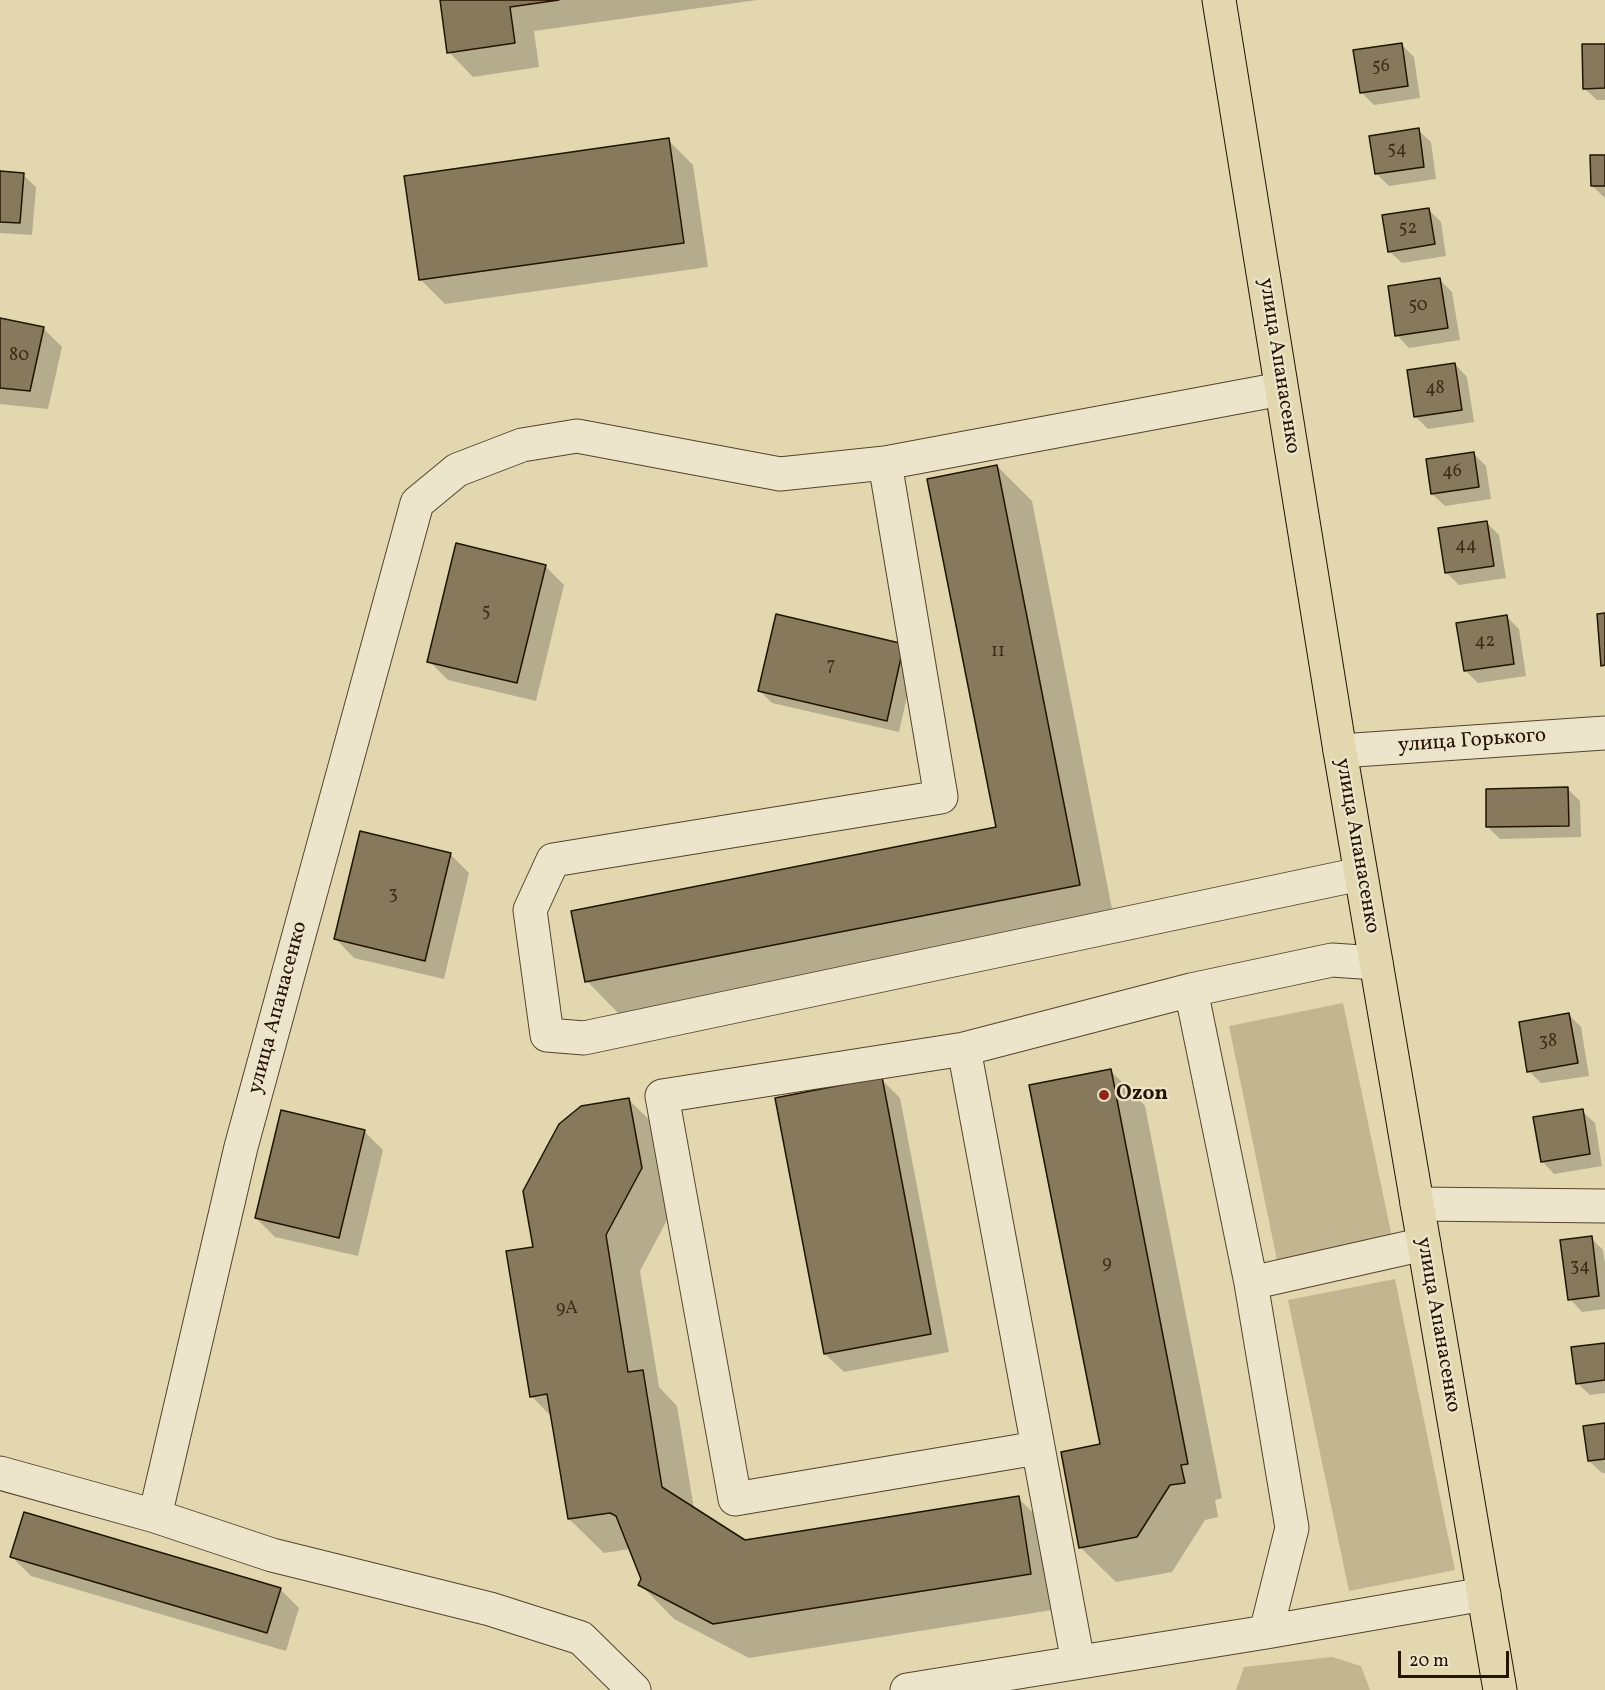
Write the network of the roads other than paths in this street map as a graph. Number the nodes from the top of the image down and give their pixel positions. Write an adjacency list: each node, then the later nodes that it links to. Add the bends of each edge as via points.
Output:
1 (1218, 0): 2 (main road, улица Апанасенко)
2 (1281, 389): 3 (street); 5 (main road, улица Апанасенко)
3 (885, 463): 6 (street, via 940,797 553,860 530,910 547,1035 584,1038); 16 (street, улица Апанасенко, via 780,474 577,436 522,445 457,470 417,503 241,1147)
4 (1605, 733): 5 (street, улица Горького)
5 (1340, 751): 6 (main road, улица Апанасенко)
6 (1360, 874): 7 (main road, улица Апанасенко)
7 (1376, 963): 8 (street, via 1332,960); 10 (main road, улица Апанасенко)
8 (1191, 990): 9 (street); 13 (street)
9 (964, 1049): 14 (street); 14 (street, via 662,1096 735,1499)
10 (1417, 1204): 11 (street); 12 (main road, улица Апанасенко)
11 (1605, 1206)
12 (1424, 1244): 13 (street); 17 (main road, улица Апанасенко)
13 (1251, 1283): 18 (street, via 1292,1528)
14 (1037, 1448): 19 (street)
15 (0, 1473): 16 (street)
16 (154, 1516): 20 (street, via 272,1555 490,1609 581,1638)
17 (1484, 1594): 18 (street); 22 (main road, улица Апанасенко)
18 (1266, 1632): 19 (street)
19 (1078, 1662): 21 (street)
20 (634, 1690)
21 (907, 1690)
22 (1500, 1690)

